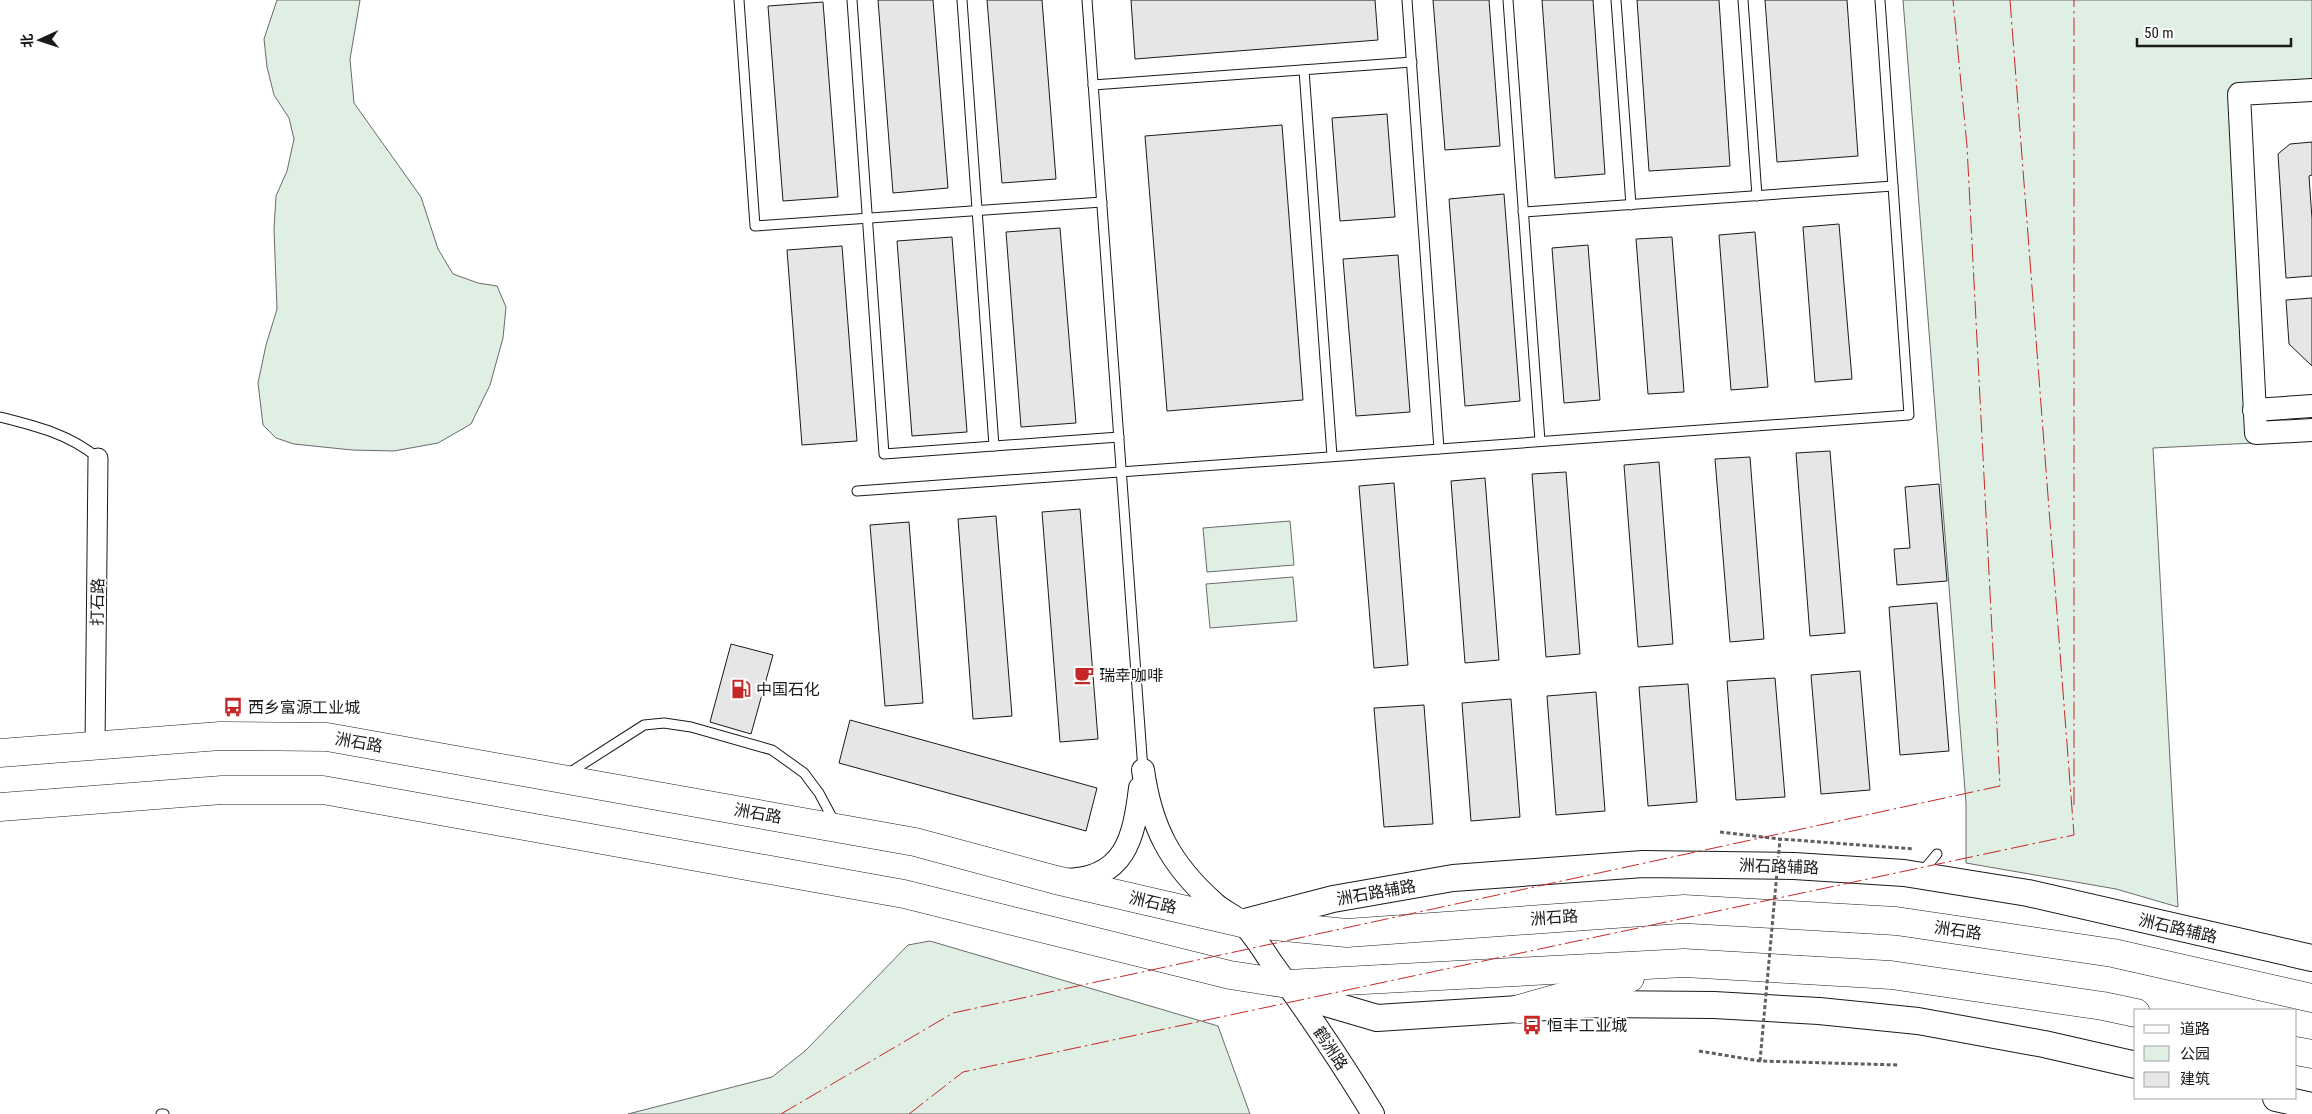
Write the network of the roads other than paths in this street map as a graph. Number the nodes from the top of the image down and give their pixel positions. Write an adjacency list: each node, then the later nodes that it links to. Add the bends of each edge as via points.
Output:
1 (739, 0): 20 (lane, via 755,226)
2 (852, 0): 20 (lane)
3 (962, 0): 18 (lane)
4 (1087, 0): 12 (lane)
5 (1407, 0): 10 (lane)
6 (1508, 0): 19 (lane)
7 (1616, 0): 17 (lane)
8 (1743, 0): 15 (lane)
9 (1880, 0): 14 (lane)
10 (1412, 62): 11 (lane); 28 (lane)
11 (1304, 70): 12 (lane); 29 (lane)
12 (1093, 85): 16 (lane)
13 (2312, 90): 22 (street, via 2239,94)
14 (1893, 186): 15 (lane); 26 (lane, via 1909,415)
15 (1757, 196): 17 (lane)
16 (1102, 202): 18 (lane); 25 (lane)
17 (1631, 205): 19 (lane)
18 (977, 210): 20 (lane); 27 (lane)
19 (1523, 212): 26 (lane)
20 (867, 218): 27 (lane, via 884,454)
21 (2312, 406): 22 (street)
22 (2254, 410): 24 (street, via 2256,433)
23 (0, 417): 30 (lane, via 53,431 84,446)
24 (2312, 430)
25 (1119, 437): 27 (lane); 31 (lane)
26 (1540, 442): 28 (lane)
27 (994, 446)
28 (1439, 449): 29 (lane)
29 (1332, 456): 31 (lane)
30 (98, 458): 33 (street, 打石路)
31 (1121, 472): 32 (lane); 35 (lane)
32 (857, 490)
33 (95, 746): 34 (main road, 洲石路); 36 (main road, 洲石路, via 220,736 327,736)
34 (0, 753)
35 (1142, 770): 41 (street, via 1131,839 1119,858 1101,872 1079,880); 42 (street, 鹤洲路, via 1147,801 1173,859 1193,884)
36 (557, 777): 38 (main road, 洲石路); 38 (lane, via 577,769 644,725 664,723 690,727 772,750 804,773)
37 (0, 807): 45 (main road, via 222,790 323,790 904,894 1230,975)
38 (838, 828): 41 (main road, 洲石路, via 915,842)
39 (1937, 854): 40 (lane)
40 (1919, 875): 42 (main road, 洲石路辅路, via 1794,866 1633,865 1453,878 1333,899); 43 (main road, 洲石路辅路, via 2028,893)
41 (1056, 880): 42 (main road, 洲石路)
42 (1242, 923): 45 (street, 鹤洲路); 46 (main road, 洲石路, via 1347,933 1684,909 1896,921 2113,953)
43 (2312, 958)
44 (1684, 963): 45 (main road); 47 (main road); 48 (main road, via 1890,974)
45 (1288, 984): 47 (main road, via 1326,1002 1377,1018); 54 (street, 鹤洲路)
46 (2312, 998)
47 (1519, 1009): 51 (main road, via 1595,1004 1694,1004 1819,1011 1918,1021)
48 (2134, 1013)
49 (2297, 1051): 50 (main road)
50 (2312, 1054)
51 (2134, 1065)
52 (2280, 1099): 53 (main road)
53 (2312, 1106)
54 (1373, 1114)

